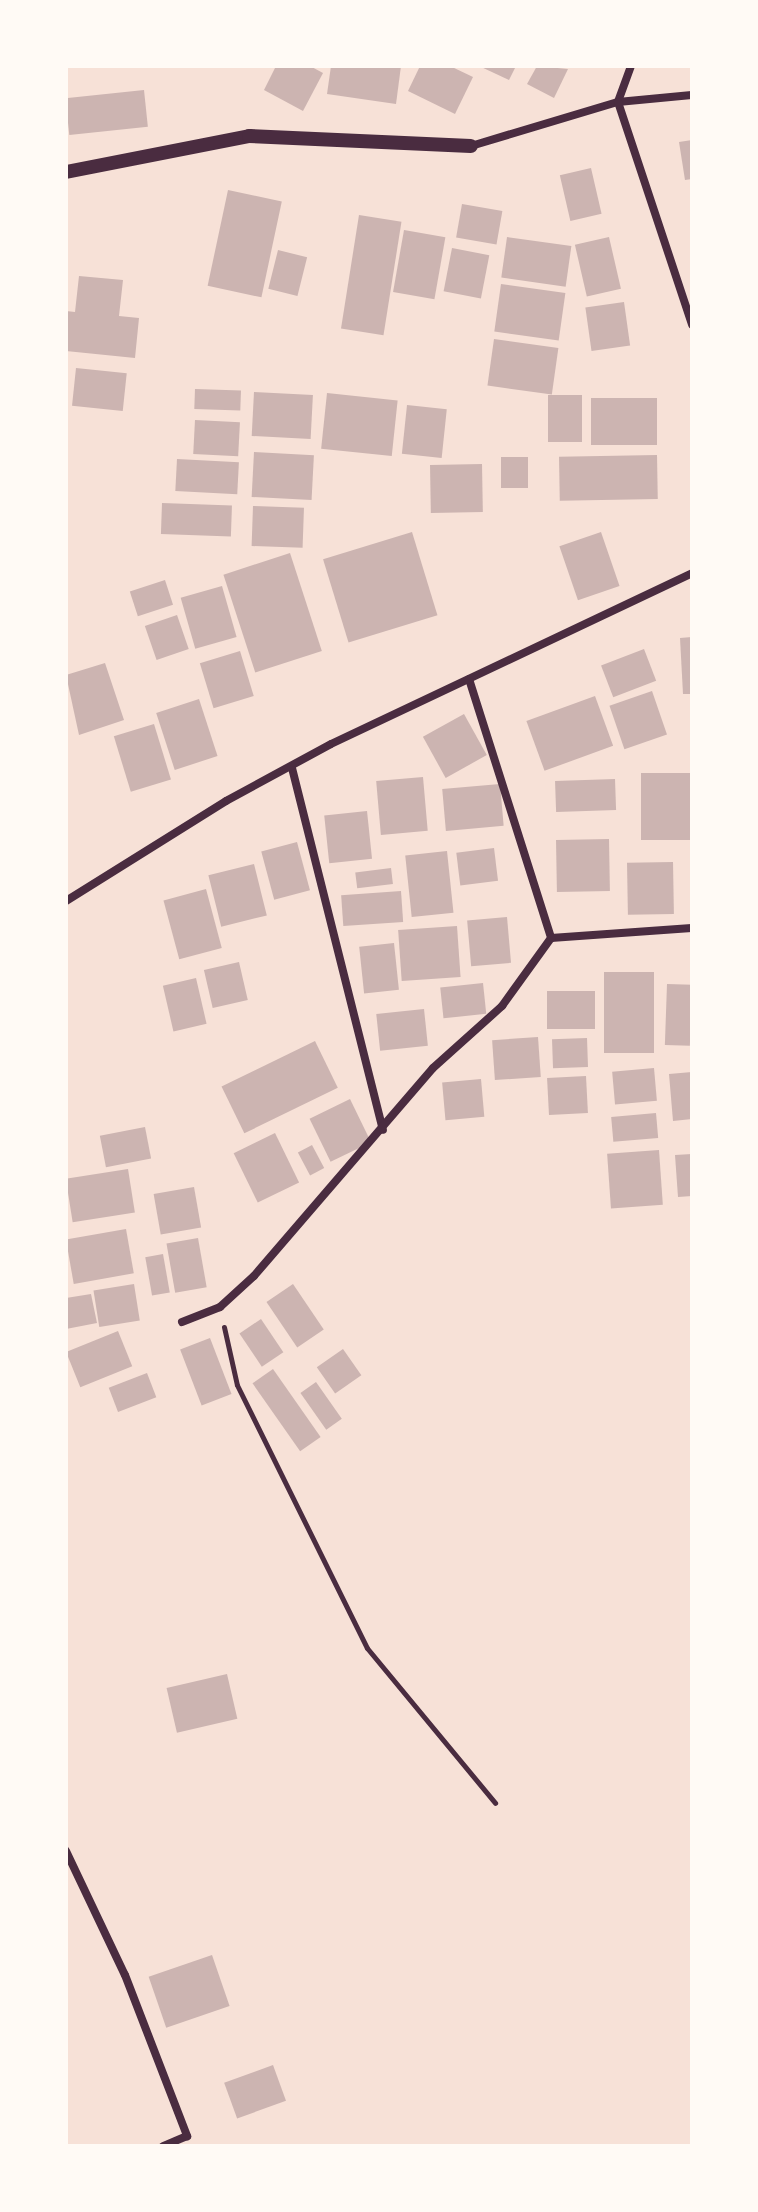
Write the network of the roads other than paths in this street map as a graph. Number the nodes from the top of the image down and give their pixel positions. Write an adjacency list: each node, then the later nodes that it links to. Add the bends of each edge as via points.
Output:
1 (631, 66): 3 (street)
2 (692, 95): 3 (street)
3 (618, 102): 4 (street); 6 (street)
4 (471, 146): 5 (street, via 249,136)
5 (66, 172)
6 (692, 325)
7 (692, 573): 8 (street)
8 (469, 679): 9 (street); 12 (street)
9 (292, 768): 10 (street, via 226,801); 13 (street)
10 (66, 901)
11 (692, 928): 12 (street)
12 (551, 938): 13 (street, via 502,1006 433,1068)
13 (383, 1130): 14 (street, via 254,1276 220,1307)
14 (182, 1322)
15 (66, 1851): 16 (street, via 125,1975 187,2136)
16 (163, 2146)

